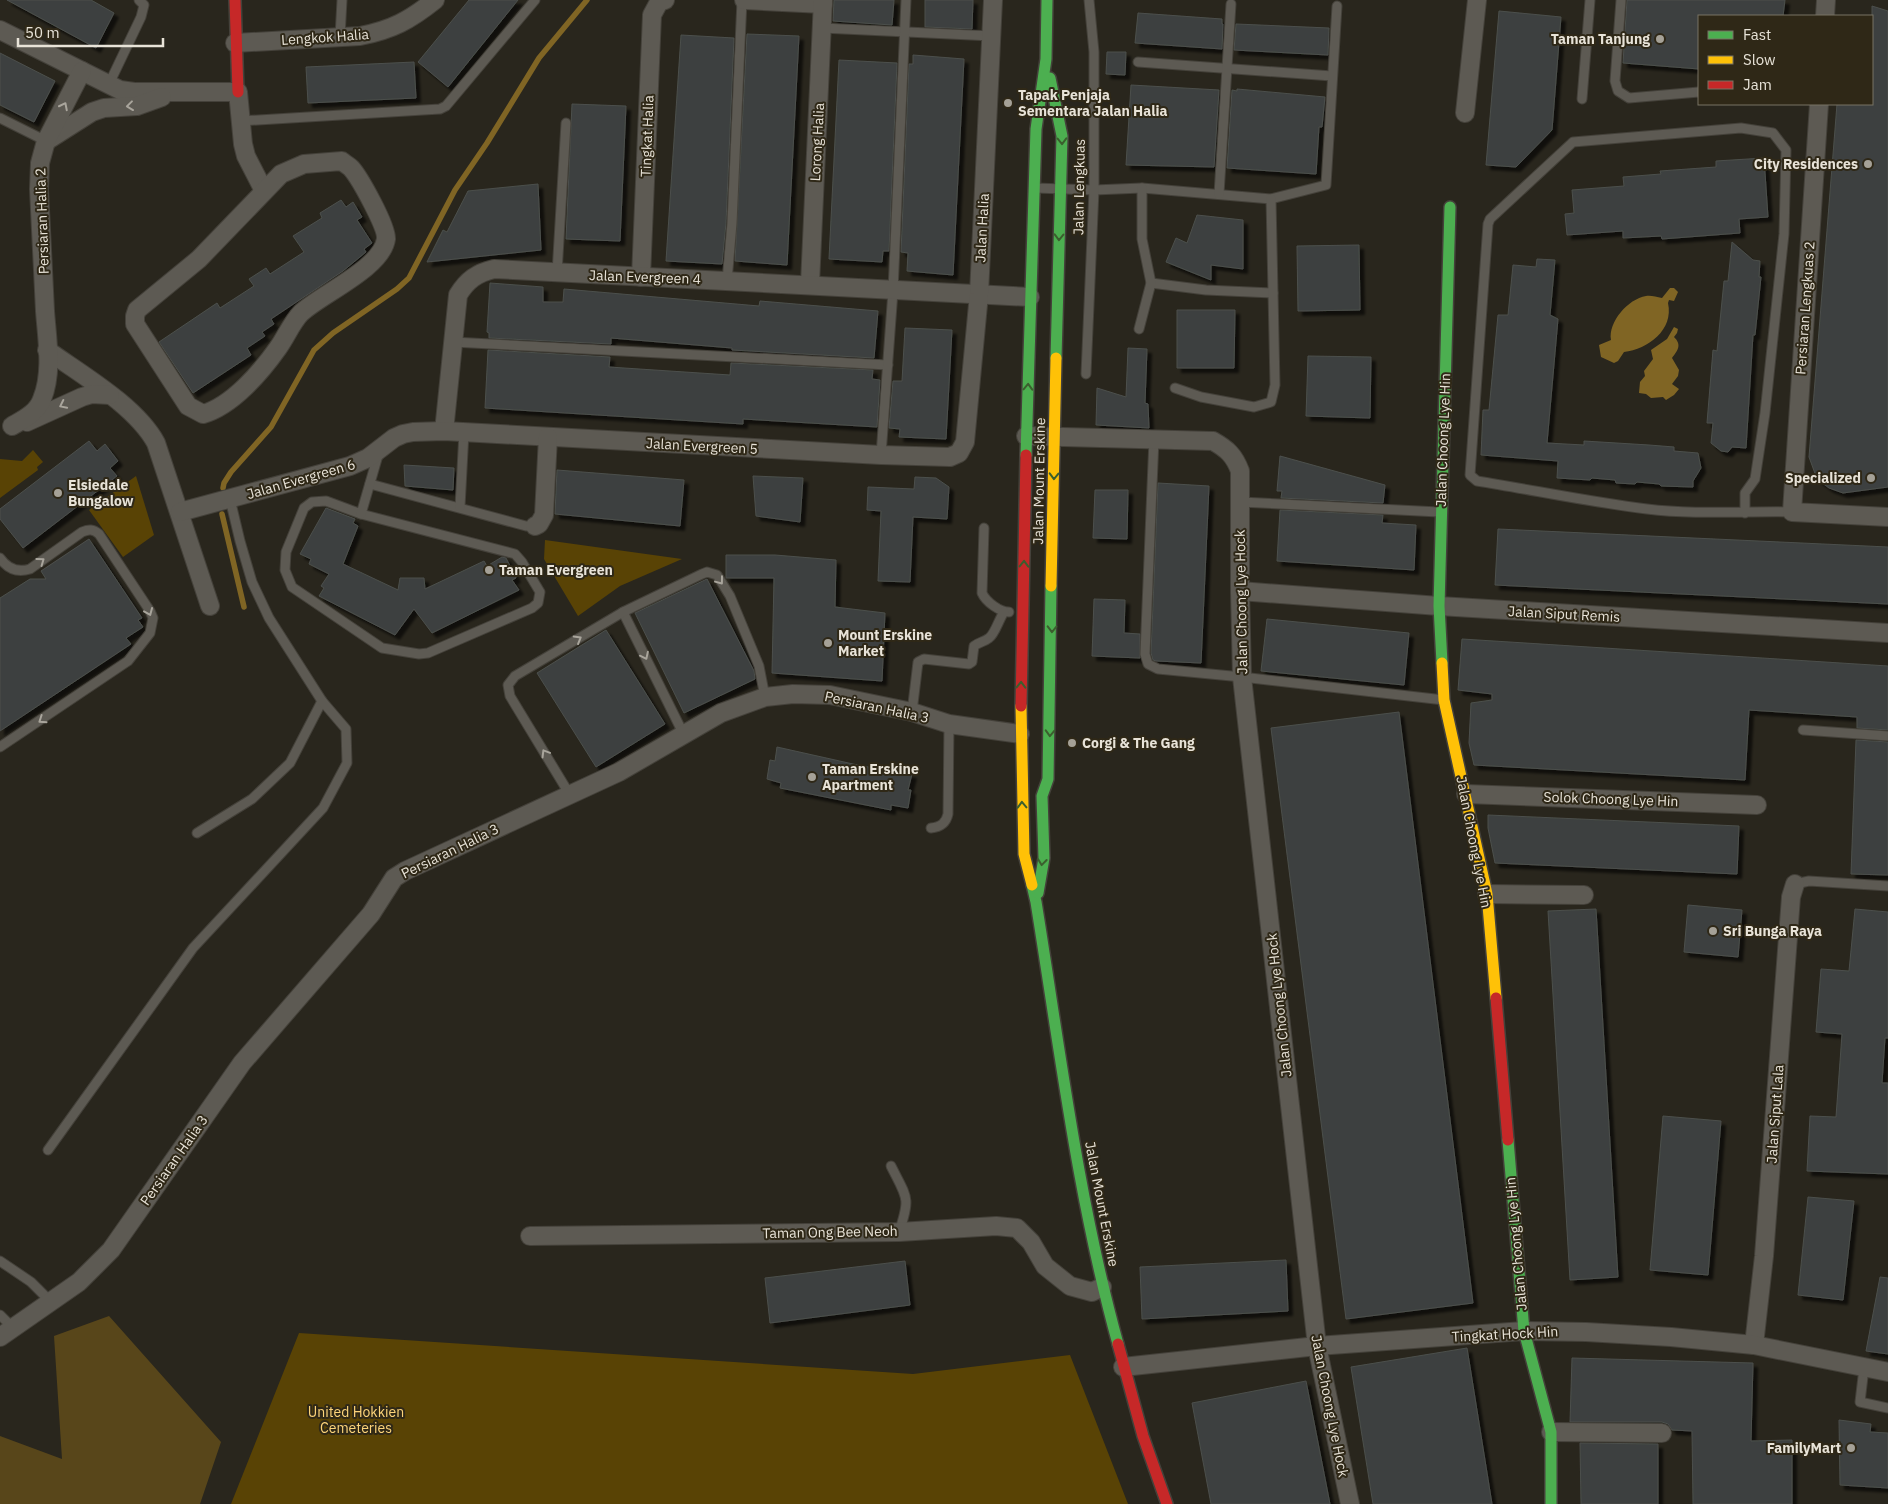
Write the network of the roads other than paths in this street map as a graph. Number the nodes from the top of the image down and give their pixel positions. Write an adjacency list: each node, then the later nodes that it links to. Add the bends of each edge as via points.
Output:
1 (139, 0): 31 (lane, via 144,5 141,17)
2 (234, 0): 25 (main road)
3 (342, 0): 24 (lane)
4 (435, 0): 24 (street, Lengkok Halia, via 397,26 380,32)
5 (534, 0): 39 (lane, via 446,106 440,109)
6 (665, 0): 52 (street, Tingkat Halia, via 659,2 652,15)
7 (743, 0): 16 (street); 53 (lane)
8 (906, 0): 22 (lane)
9 (993, 0): 23 (street, Jalan Halia)
10 (1046, 0): 26 (main road, Jalan Mount Erskine)
11 (1089, 0): 45 (lane, Jalan Lengkuas, via 1094,52)
12 (1477, 0): 37 (street)
13 (1590, 0): 35 (lane)
14 (1621, 0): 34 (lane, via 1615,81 1618,91 1628,98)
15 (1826, 0): 19 (street)
16 (823, 2): 20 (street, Lorong Halia)
17 (1231, 4): 28 (lane)
18 (1337, 6): 30 (lane)
19 (1825, 15)
20 (822, 28): 22 (lane); 55 (street, Lorong Halia)
21 (0, 30): 29 (street)
22 (904, 32): 23 (lane); 56 (lane)
23 (992, 36): 58 (street, Jalan Halia)
24 (340, 37): 25 (street, Lengkok Halia)
25 (235, 43): 33 (main road)
26 (1046, 59): 42 (main road, Jalan Mount Erskine, via 1036,129); 44 (main road, Jalan Mount Erskine, one-way to 44, via 1062,136)
27 (1138, 62): 28 (lane)
28 (1227, 69): 30 (lane); 47 (lane)
29 (82, 72): 31 (street); 41 (street, Persiaran Halia 2, one-way to 29)
30 (1332, 76): 48 (lane, via 1326,185)
31 (109, 84): 32 (street, via 134,92)
32 (176, 92): 33 (street); 41 (street, one-way to 41, via 137,106 92,112)
33 (238, 92): 39 (street)
34 (1698, 92)
35 (1582, 99)
36 (1819, 105): 86 (street, Persiaran Lengkuas 2)
37 (1465, 113)
38 (0, 118): 41 (lane)
39 (240, 121): 46 (street, via 246,156)
40 (566, 122): 51 (lane)
41 (46, 141): 63 (street, Persiaran Halia 2, via 39,176)
42 (1034, 188): 44 (lane); 59 (main road, Jalan Mount Erskine)
43 (1142, 188): 45 (lane); 47 (lane); 54 (lane, via 1142,239)
44 (1060, 189): 45 (lane); 50 (main road); 67 (main road, Jalan Mount Erskine, one-way to 67)
45 (1094, 190): 66 (lane, Jalan Lengkuas)
46 (264, 191): 46 (street, via 199,259 135,316 135,324 188,406 203,414 215,411 239,393 277,350 301,313 358,274 381,252 386,238 371,200 352,169 342,161 304,164 281,174)
47 (1219, 194): 48 (lane)
48 (1271, 199): 57 (lane)
49 (1450, 207): 85 (main road, Jalan Choong Lye Hin)
50 (1048, 226)
51 (557, 273): 52 (street, Jalan Evergreen 4); 62 (street, Jalan Evergreen 4, via 494,269 470,279 458,295)
52 (641, 277): 53 (street, Jalan Evergreen 4)
53 (727, 281): 55 (street, Jalan Evergreen 4)
54 (1151, 283): 57 (lane); 61 (lane)
55 (810, 284): 56 (street, Jalan Evergreen 4)
56 (893, 291): 58 (street, Jalan Evergreen 4); 65 (lane)
57 (1273, 293): 68 (lane, via 1275,385 1271,402 1254,407 1201,397)
58 (979, 294): 59 (street, Jalan Evergreen 4); 78 (street, Jalan Halia, via 965,442)
59 (1036, 294): 60 (main road); 73 (main road, Jalan Mount Erskine, one-way to 59)
60 (1044, 311)
61 (1140, 329)
62 (453, 342): 65 (lane); 71 (street, Jalan Evergreen 4)
63 (47, 350): 69 (street); 70 (street, Persiaran Halia 2, via 42,400 26,418)
64 (1044, 363): 67 (main road)
65 (888, 365): 79 (lane)
66 (1086, 374)
67 (1056, 378): 74 (main road, Jalan Mount Erskine)
68 (1176, 388)
69 (110, 395): 70 (street, Persiaran Halia 2, one-way to 70, via 82,397 33,420); 84 (street, via 128,408 150,432)
70 (6, 427)
71 (444, 431): 72 (street, Jalan Evergreen 5); 77 (street, Jalan Evergreen 6, via 403,434)
72 (464, 432): 75 (street, Jalan Evergreen 5); 83 (lane)
73 (1026, 436): 74 (street, Jalan Choong Lye Hock); 99 (main road, Jalan Mount Erskine, one-way to 73)
74 (1055, 436): 76 (street, Jalan Choong Lye Hock); 93 (main road, Jalan Mount Erskine, one-way to 93)
75 (548, 437): 79 (street, Jalan Evergreen 5); 90 (street, via 544,515)
76 (1154, 439): 82 (street, Jalan Choong Lye Hock, via 1213,441 1227,448 1235,457 1240,471); 102 (lane, via 1146,659 1158,669)
77 (380, 449): 80 (lane); 81 (street, Jalan Evergreen 6, via 350,466)
78 (959, 453): 79 (street, Jalan Evergreen 5, via 950,457)
79 (881, 455)
80 (370, 484): 83 (lane); 88 (lane)
81 (230, 499): 84 (street, Jalan Evergreen 6); 105 (lane, via 252,582 269,618)
82 (1240, 502): 85 (lane); 94 (street, Jalan Choong Lye Hock)
83 (460, 507): 90 (lane)
84 (180, 512): 95 (street)
85 (1440, 512): 96 (main road, Jalan Choong Lye Hin)
86 (1792, 512): 87 (lane); 89 (street)
87 (1745, 513): 87 (lane, via 1745,493 1755,479 1765,413 1784,234 1786,150 1773,133 1741,128 1573,142 1488,224 1470,475 1477,481 1648,509)
88 (361, 514): 88 (lane, via 326,501 312,502 304,508 286,552 284,570 292,587 382,648 428,653 532,608 538,602 540,592 515,554)
89 (1888, 517)
90 (535, 526)
91 (984, 528): 98 (lane, via 982,593)
92 (0, 558): 113 (lane, one-way to 113, via 9,568 30,569 82,532 88,529 95,531 153,618 150,633 124,665)
93 (1053, 580): 101 (main road, via 1039,613); 117 (main road, Jalan Mount Erskine, one-way to 117, via 1048,779)
94 (1240, 591): 96 (street, Jalan Siput Remis); 102 (street, Jalan Choong Lye Hock)
95 (210, 606)
96 (1439, 606): 100 (street, Jalan Siput Remis); 104 (main road, Jalan Choong Lye Hin)
97 (623, 612): 103 (lane, one-way to 103, via 707,572 717,575 730,596 759,666); 110 (lane, one-way to 110); 115 (lane, one-way to 97, via 510,696 508,685 515,676)
98 (1004, 612): 99 (lane); 106 (lane, via 989,638 974,646 969,664 924,659 918,662)
99 (1027, 613): 112 (main road, Jalan Mount Erskine, one-way to 99)
100 (1888, 633)
101 (1039, 641)
102 (1242, 677): 104 (lane); 137 (street, Jalan Choong Lye Hock)
103 (765, 697): 106 (street, Persiaran Halia 3, via 830,695); 110 (street, Persiaran Halia 3, via 720,713)
104 (1444, 700): 116 (main road, Jalan Choong Lye Hin)
105 (322, 701): 120 (lane, via 290,763 252,799); 126 (lane, via 346,729 347,763 324,808 193,948)
106 (912, 712): 108 (street, Persiaran Halia 3)
107 (1034, 718): 112 (main road)
108 (949, 724): 112 (street, Persiaran Halia 3); 119 (lane, via 947,820 937,828)
109 (1803, 730): 111 (lane)
110 (684, 735): 115 (street, Persiaran Halia 3, via 619,772)
111 (1888, 736)
112 (1028, 738): 125 (main road, Jalan Mount Erskine, one-way to 112, via 1024,854)
113 (0, 747)
114 (1037, 758): 117 (main road, via 1037,778)
115 (570, 794): 132 (street, Persiaran Halia 3, via 394,878 371,914 242,1063 111,1250 79,1282)
116 (1466, 794): 118 (street, Solok Choong Lye Hin); 123 (main road, Jalan Choong Lye Hin)
117 (1042, 796): 125 (main road, Jalan Mount Erskine, one-way to 125, via 1044,858)
118 (1757, 805)
119 (931, 828)
120 (197, 833)
121 (1795, 884): 122 (lane, via 1809,881); 136 (street, Jalan Siput Lala, via 1791,897 1764,1256)
122 (1888, 886)
123 (1487, 894): 124 (street); 134 (main road, Jalan Choong Lye Hin)
124 (1584, 895)
125 (1036, 902): 131 (main road, Jalan Mount Erskine, via 1075,1145)
126 (48, 1150)
127 (891, 1166): 128 (lane, via 908,1206)
128 (899, 1232): 129 (street, Taman Ong Bee Neoh); 131 (street, Taman Ong Bee Neoh, via 996,1226 1016,1228 1031,1242 1045,1266 1070,1286 1092,1292)
129 (530, 1236)
130 (0, 1261): 132 (lane, via 31,1282)
131 (1102, 1287): 138 (main road, Jalan Mount Erskine)
132 (51, 1302): 135 (street, Persiaran Halia 3)
133 (0, 1315): 135 (lane)
134 (1524, 1331): 136 (street, Tingkat Hock Hin, via 1652,1335); 137 (street, Tingkat Hock Hin); 142 (main road, Jalan Choong Lye Hin)
135 (6, 1332)
136 (1754, 1345): 139 (street, Tingkat Hock Hin)
137 (1317, 1346): 138 (street, Tingkat Hock Hin); 145 (street, Jalan Choong Lye Hock)
138 (1123, 1367): 144 (main road, Jalan Mount Erskine, via 1143,1436)
139 (1864, 1368): 140 (street, Tingkat Hock Hin); 141 (lane, via 1860,1402)
140 (1887, 1372)
141 (1888, 1408)
142 (1551, 1432): 143 (street); 146 (main road, Jalan Choong Lye Hin)
143 (1662, 1434)
144 (1168, 1504)
145 (1350, 1504)
146 (1551, 1504)

